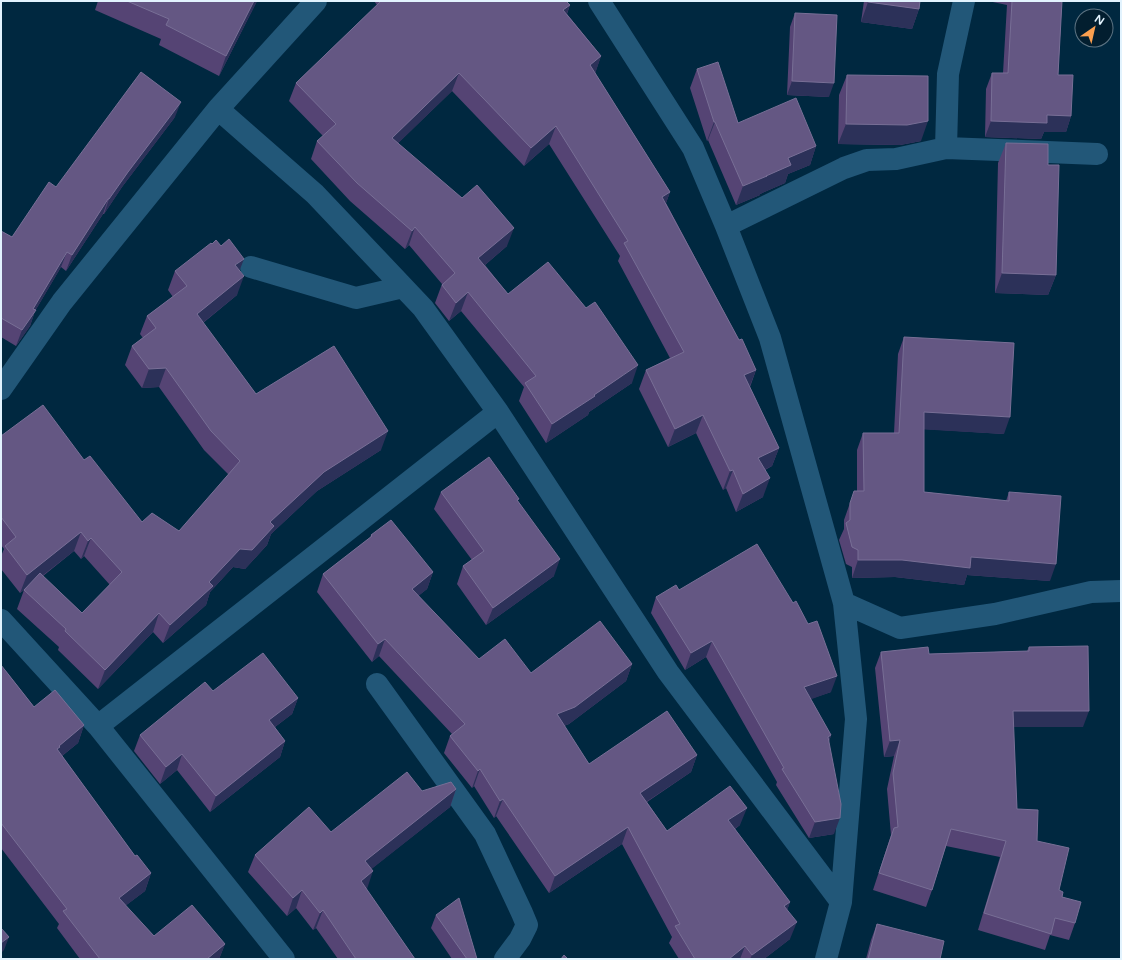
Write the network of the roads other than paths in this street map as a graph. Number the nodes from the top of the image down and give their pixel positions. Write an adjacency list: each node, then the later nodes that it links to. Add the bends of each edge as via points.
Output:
1 (316, 1): 4 (street)
2 (599, 1): 7 (street, via 692,148)
3 (964, 1): 5 (street, via 948,74)
4 (218, 109): 9 (street, via 316,194); 10 (street, via 62,302)
5 (946, 148): 6 (street); 7 (street, via 896,159 867,160 844,168)
6 (1097, 154)
7 (726, 226): 13 (street, via 770,338)
8 (252, 266): 9 (street, via 356,298)
9 (403, 287): 11 (street, via 423,308)
10 (1, 389)
11 (498, 412): 16 (street); 17 (street, via 668,672)
12 (1121, 591): 13 (street, via 1091,592 995,614 900,628)
13 (844, 603): 17 (street, via 856,719)
14 (1, 620): 16 (street)
15 (377, 684): 19 (street, via 485,834 527,925)
16 (98, 726): 18 (street)
17 (841, 902): 20 (street)
18 (282, 958)
19 (506, 959)
20 (826, 959)

